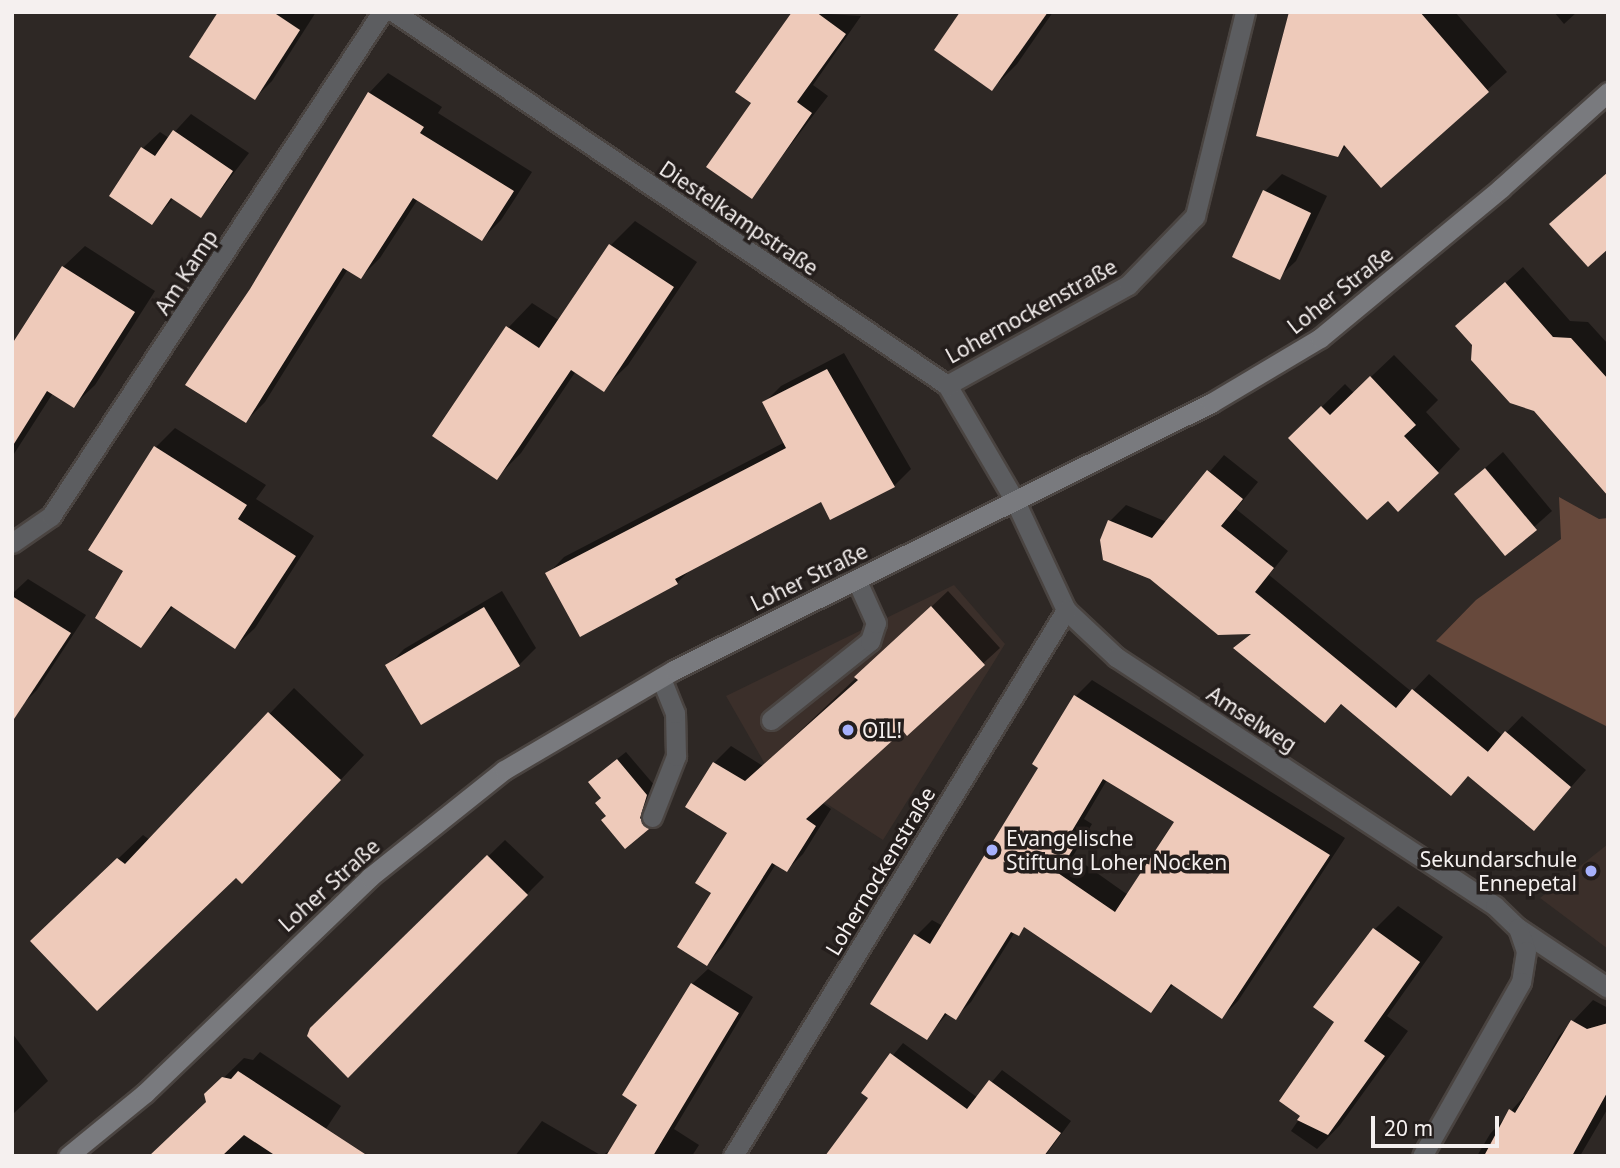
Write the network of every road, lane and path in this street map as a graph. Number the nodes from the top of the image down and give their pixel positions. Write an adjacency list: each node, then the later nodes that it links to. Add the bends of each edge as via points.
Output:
1 (382, 12): 7 (street, Am Kamp, via 51,516)
2 (394, 12): 5 (street, Diestelkampstraße)
3 (1245, 12): 5 (street, Lohernockenstraße, via 1195,216 1128,285)
4 (1608, 92): 6 (main road, Loher Straße, via 1320,338 1211,403)
5 (947, 385): 6 (street, Diestelkampstraße)
6 (1015, 501): 8 (main road, Loher Straße); 9 (street, Amselweg)
7 (12, 543)
8 (856, 579): 10 (main road, Loher Straße); 11 (street, via 876,622 870,640)
9 (1066, 610): 13 (street, Amselweg, via 1116,657 1495,906); 16 (street, Lohernockenstraße)
10 (661, 678): 12 (street, via 675,713 676,756); 15 (main road, Loher Straße, via 504,770 431,826 303,940 145,1093)
11 (771, 720)
12 (652, 817)
13 (1518, 928): 14 (street, Amselweg); 17 (street, via 1526,951 1521,982)
14 (1608, 988)
15 (68, 1156)
16 (733, 1156)
17 (1422, 1156)

